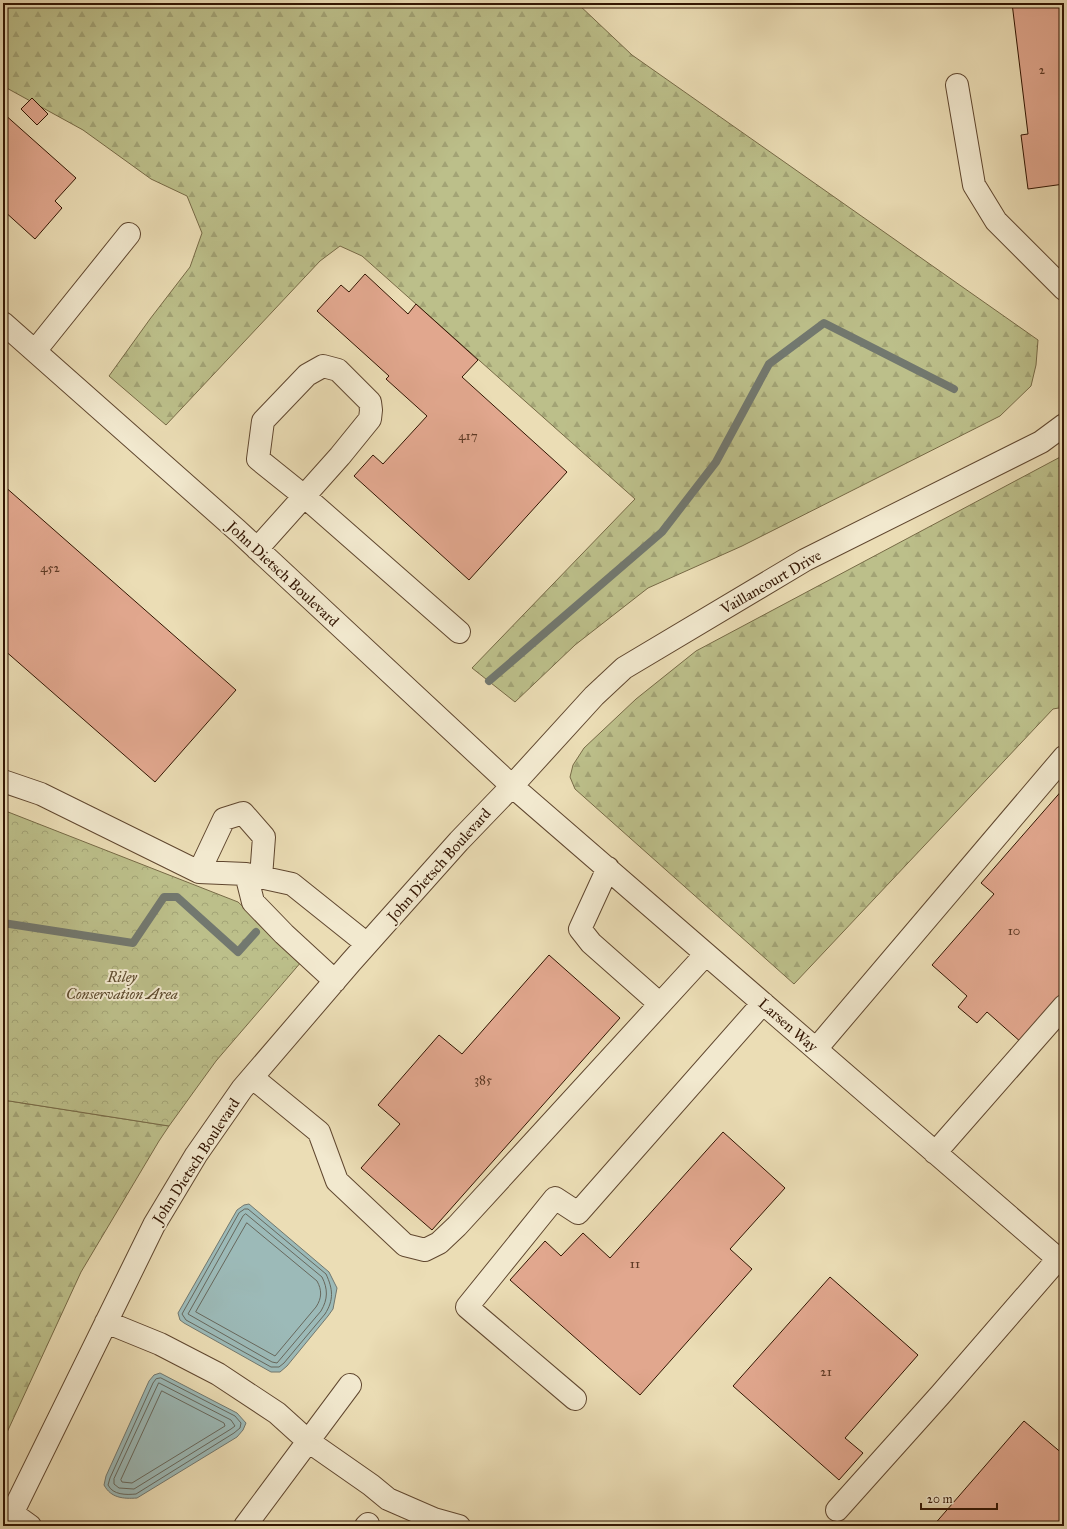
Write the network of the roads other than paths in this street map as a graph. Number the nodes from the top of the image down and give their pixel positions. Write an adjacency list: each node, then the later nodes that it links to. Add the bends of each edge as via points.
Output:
1 (957, 85): 3 (street, via 974,185 996,221)
2 (129, 234): 5 (street)
3 (1064, 289)
4 (3, 323): 5 (street, John Dietsch Boulevard)
5 (35, 351): 8 (street, John Dietsch Boulevard)
6 (1064, 425): 12 (street, Vaillancourt Drive, via 1041,442 806,560 624,668 594,696)
7 (304, 496): 7 (street, via 370,419 370,402 338,370 323,366 307,375 263,422 258,459); 8 (street); 9 (street)
8 (257, 549): 12 (street, John Dietsch Boulevard)
9 (459, 632)
10 (1064, 757): 22 (street)
11 (3, 781): 14 (street, via 41,794)
12 (512, 786): 13 (street, Larsen Way); 16 (street, John Dietsch Boulevard)
13 (608, 868): 17 (street, Larsen Way); 20 (street, via 580,929 591,943)
14 (199, 872): 15 (street); 15 (street, via 224,819 243,813 264,836)
15 (254, 875): 16 (street, via 292,884); 18 (street, via 253,902)
16 (367, 944): 18 (street, John Dietsch Boulevard)
17 (706, 954): 19 (street, Larsen Way); 20 (street)
18 (335, 981): 23 (street, John Dietsch Boulevard)
19 (763, 1003): 22 (street, Larsen Way); 28 (street, via 578,1214 555,1198 466,1307)
20 (660, 1004): 23 (street, via 457,1226 439,1243 425,1250 405,1246 337,1181 319,1132)
21 (1064, 1006): 24 (street)
22 (816, 1049): 24 (street, Larsen Way)
23 (253, 1078): 26 (street, John Dietsch Boulevard, via 242,1089 192,1162 154,1225)
24 (935, 1153): 25 (street, Larsen Way)
25 (1061, 1262): 30 (street)
26 (106, 1322): 29 (street, via 160,1344 218,1374 277,1413); 31 (street, John Dietsch Boulevard)
27 (350, 1386): 29 (street)
28 (576, 1399)
29 (308, 1441): 32 (street, via 388,1499); 34 (street)
30 (837, 1510)
31 (9, 1520): 33 (street)
32 (433, 1523): 35 (street)
33 (30, 1526)
34 (245, 1526)
35 (459, 1526)

